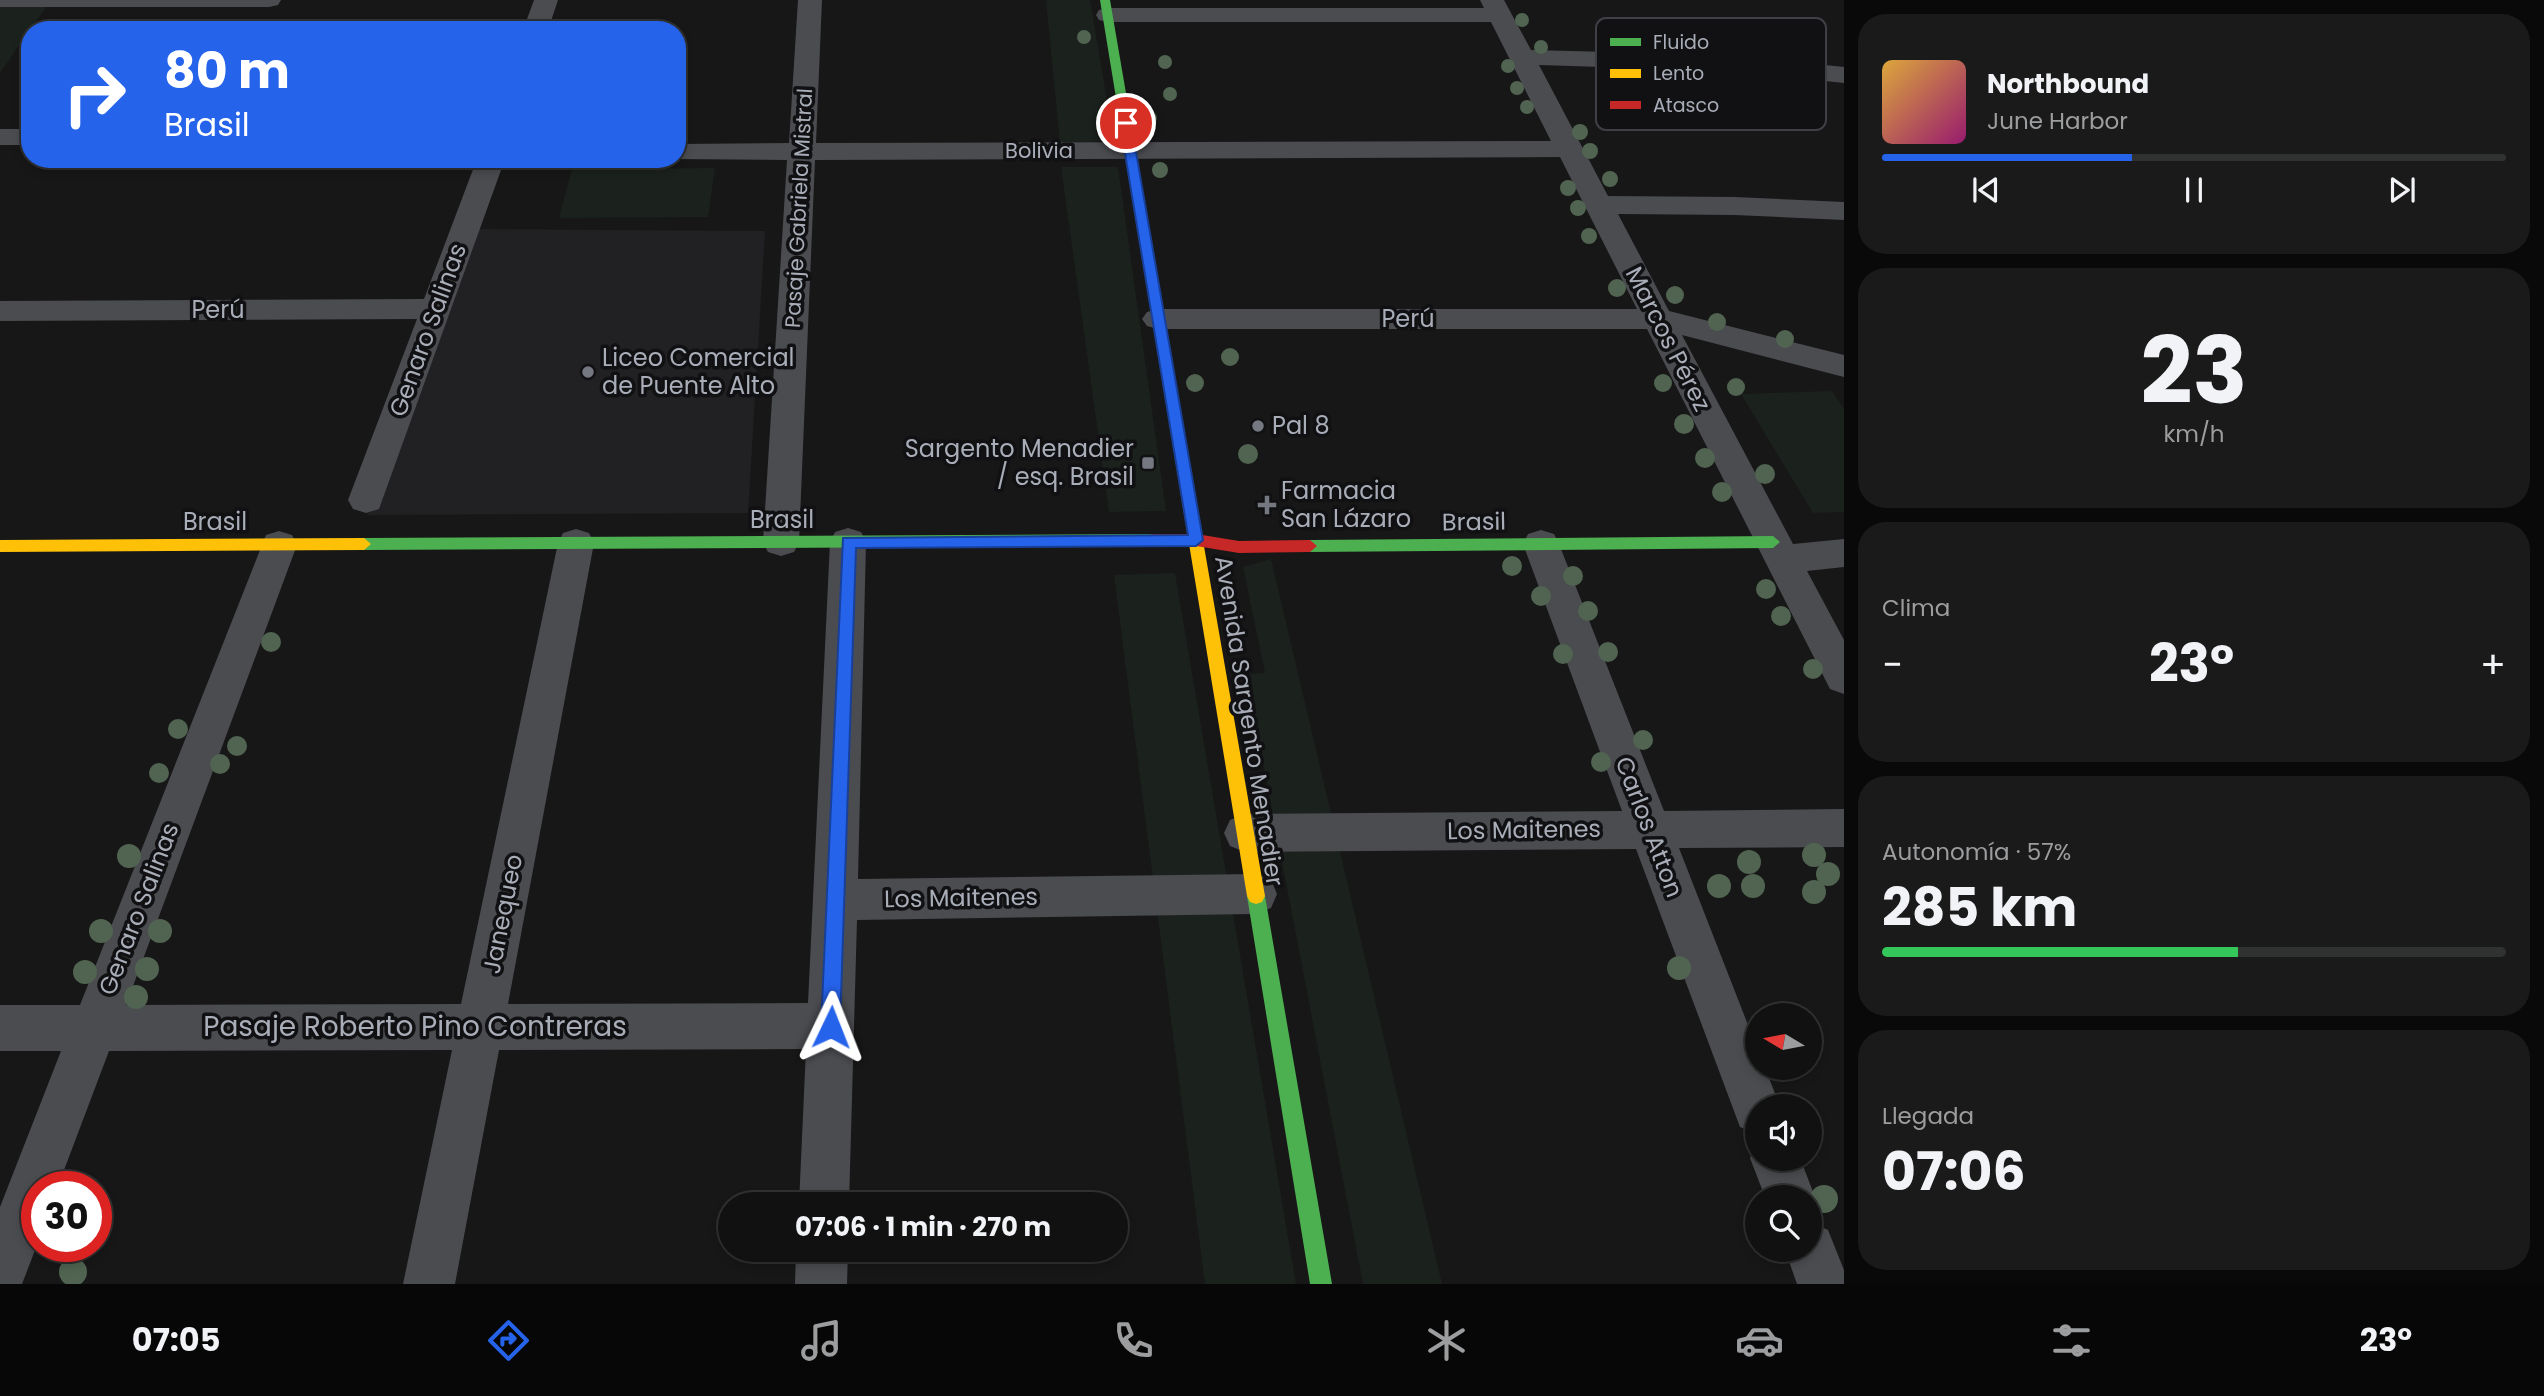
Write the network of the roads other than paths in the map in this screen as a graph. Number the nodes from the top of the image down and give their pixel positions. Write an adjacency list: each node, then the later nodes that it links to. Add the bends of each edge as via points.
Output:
1 (0, 0): 2 (street)
2 (269, 0)
3 (546, 0): 7 (street)
4 (810, 0): 17 (street, Pasaje Gabriela Mistral)
5 (1496, 7): 6 (street); 8 (street, Marcos Pérez)
6 (1106, 8): 15 (street, Avenida Sargento Menadier)
7 (538, 21)
8 (1522, 57): 9 (street); 14 (street, Marcos Pérez)
9 (1596, 59)
10 (1826, 73): 11 (street)
11 (1844, 75)
12 (0, 137): 13 (street)
13 (21, 137)
14 (1569, 149): 15 (street, Bolivia); 19 (street, Marcos Pérez)
15 (1130, 150): 17 (street, Bolivia); 23 (street, Avenida Sargento Menadier)
16 (686, 152): 17 (street, Bolivia)
17 (802, 152): 28 (street, Pasaje Gabriela Mistral)
18 (488, 168): 21 (street, Genaro Salinas)
19 (1599, 205): 20 (street); 24 (street, Marcos Pérez)
20 (1844, 211)
21 (436, 309): 22 (street, Perú); 26 (street, Genaro Salinas)
22 (0, 311)
23 (1158, 318): 24 (street, Perú); 27 (street, Avenida Sargento Menadier)
24 (1658, 319): 25 (street, Perú); 34 (street, Marcos Pérez)
25 (1844, 366)
26 (366, 500)
27 (1196, 540): 29 (street, Brasil); 31 (street, Brasil, via 1239,547); 39 (street, Avenida Sargento Menadier)
28 (780, 542): 29 (street, Brasil); 30 (street, Brasil)
29 (848, 542): 41 (street)
30 (576, 544): 32 (street, Brasil); 43 (street, Janequeo)
31 (1541, 544): 34 (street, Brasil); 38 (street, Carlos Atton)
32 (279, 545): 33 (street, Brasil); 42 (street, Genaro Salinas)
33 (0, 546)
34 (1778, 550): 35 (street); 36 (street, Marcos Pérez)
35 (1844, 553)
36 (1844, 678)
37 (1844, 828): 38 (street, Los Maitenes)
38 (1650, 829): 39 (street, Los Maitenes); 46 (street, Carlos Atton)
39 (1245, 833): 40 (street, Avenida Sargento Menadier)
40 (1255, 894): 41 (street, Los Maitenes); 53 (street, Avenida Sargento Menadier)
41 (836, 900): 44 (street)
42 (95, 1026): 43 (street, Pasaje Roberto Pino Contreras); 45 (street, Pasaje Roberto Pino Contreras); 50 (street, Genaro Salinas)
43 (480, 1026): 44 (street, Pasaje Roberto Pino Contreras); 51 (street, Janequeo)
44 (831, 1027): 47 (street)
45 (0, 1028)
46 (1751, 1094)
47 (824, 1192)
48 (822, 1262): 52 (street)
49 (1815, 1262): 54 (street)
50 (0, 1273)
51 (429, 1284)
52 (821, 1284)
53 (1321, 1284)
54 (1823, 1284)

